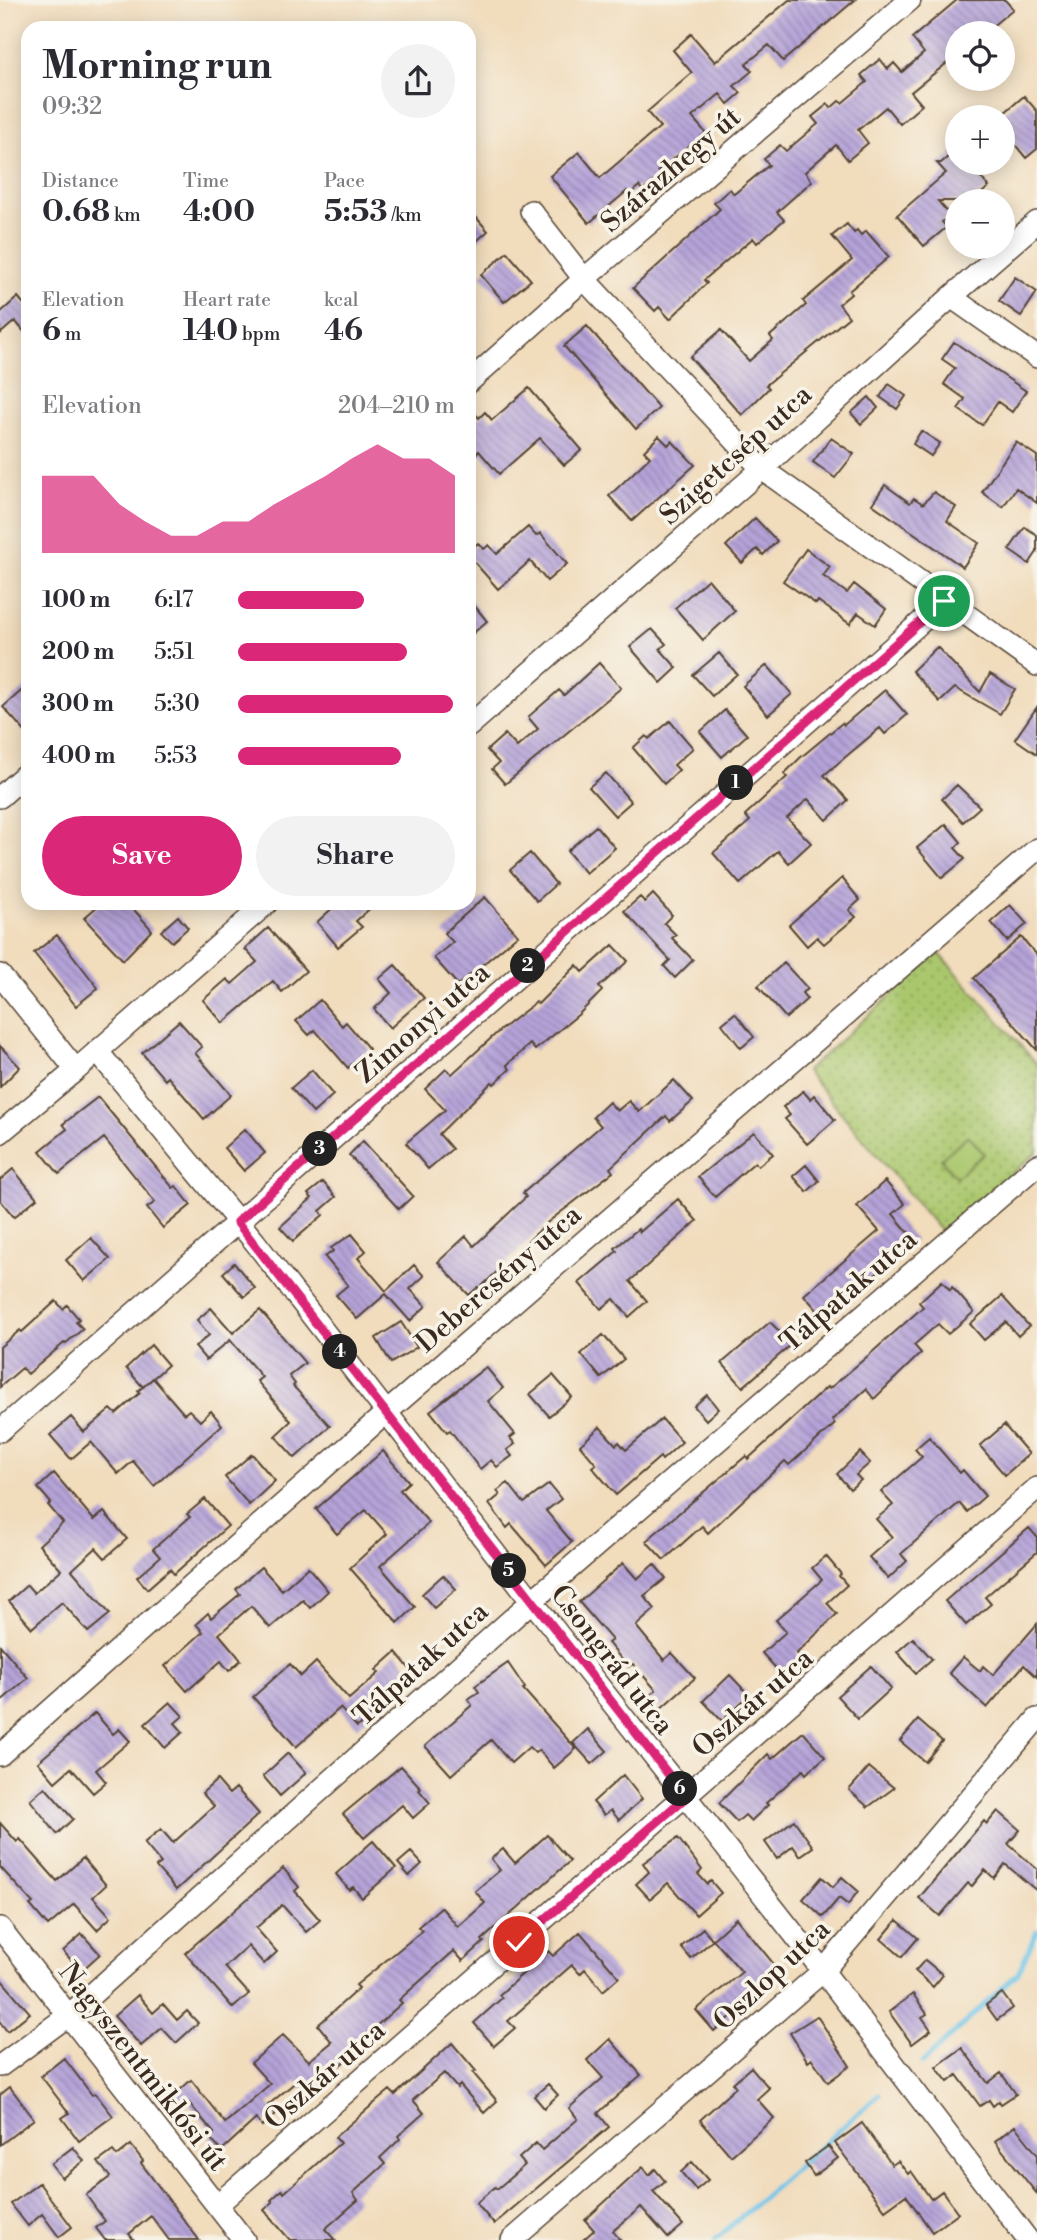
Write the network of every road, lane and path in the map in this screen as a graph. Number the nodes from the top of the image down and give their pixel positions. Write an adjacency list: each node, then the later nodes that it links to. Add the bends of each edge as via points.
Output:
1 (910, 0): 4 (street, Szárazhegy út)
2 (531, 211): 4 (street)
3 (1037, 222): 5 (street, Szigetcsép utca)
4 (584, 279): 7 (street, Szárazhegy út); 8 (street)
5 (951, 297): 6 (street); 8 (street, Szigetcsép utca)
6 (1037, 357)
7 (476, 376)
8 (762, 469): 9 (street); 11 (street, Szigetcsép utca)
9 (944, 601): 10 (street); 21 (street, Zimonyi utca)
10 (1037, 665)
11 (476, 720)
12 (21, 778): 13 (street)
13 (0, 797)
14 (1037, 849): 22 (street, Debercsény utca)
15 (259, 910): 17 (street)
16 (0, 975): 18 (street)
17 (97, 1051): 18 (street); 21 (street, Csongrád utca)
18 (76, 1070): 19 (street)
19 (0, 1133)
20 (1037, 1165): 25 (street, Tálpatak utca)
21 (237, 1222): 22 (street, Csongrád utca); 23 (street, Zimonyi utca)
22 (387, 1412): 25 (street, Csongrád utca); 27 (street, Debercsény utca)
23 (0, 1431)
24 (1037, 1488): 28 (street, Oszkár utca)
25 (532, 1601): 28 (street, Csongrád utca); 31 (street, Tálpatak utca)
26 (1037, 1719): 30 (street, Oszlop utca)
27 (0, 1755)
28 (686, 1797): 30 (street, Csongrád utca); 33 (street, Oszkár utca)
29 (0, 1928): 31 (street, Nagyszentmiklósi út)
30 (823, 1971): 35 (street, Oszlop utca); 36 (street, Csongrád utca)
31 (69, 2015): 32 (street, Tálpatak utca); 33 (street, Nagyszentmiklósi út)
32 (0, 2066)
33 (217, 2205): 34 (street, Nagyszentmiklósi út)
34 (244, 2240)
35 (513, 2240)
36 (1028, 2240)

